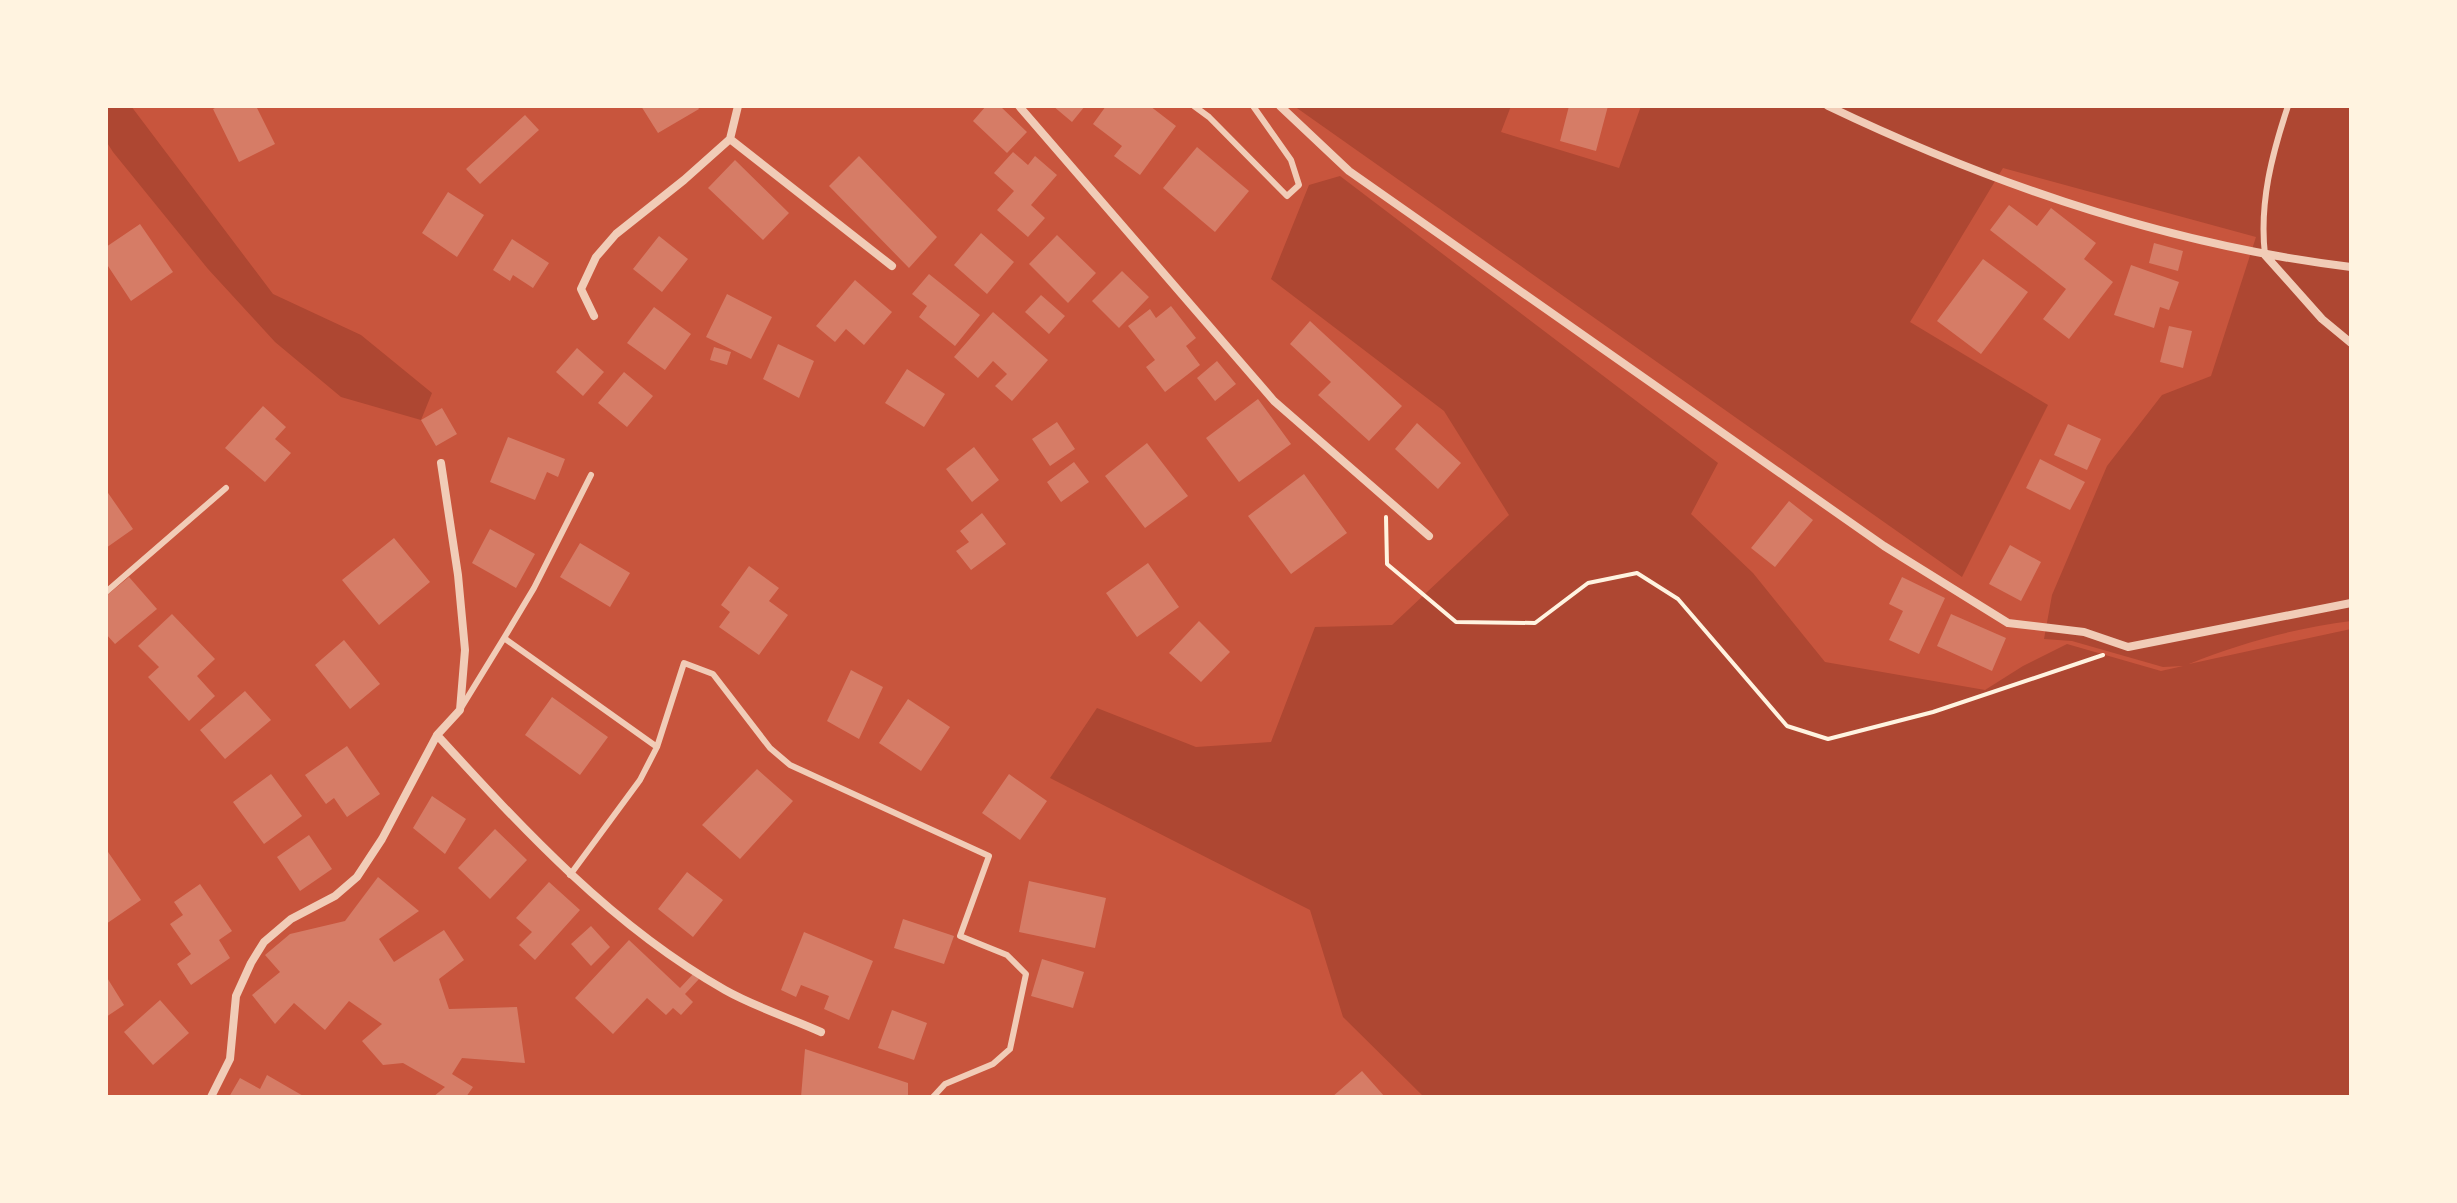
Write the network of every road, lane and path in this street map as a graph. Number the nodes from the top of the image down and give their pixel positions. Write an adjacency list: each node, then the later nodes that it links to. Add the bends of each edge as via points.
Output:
1 (738, 106): 8 (street)
2 (1019, 106): 17 (street, via 1274,401)
3 (1194, 106): 4 (lane, via 1287,196 1299,185 1291,160)
4 (1253, 106)
5 (1280, 106): 22 (street, via 1349,171 1884,546 2008,623 2084,632)
6 (1828, 106): 9 (street, via 2005,182 2147,229)
7 (2288, 106): 9 (lane, via 2272,154 2262,227)
8 (730, 139): 10 (street); 12 (street, via 616,234 596,257 581,289)
9 (2265, 255): 11 (street); 13 (street)
10 (892, 266)
11 (2351, 267)
12 (594, 316)
13 (2351, 343)
14 (441, 463): 23 (street, via 465,650)
15 (591, 475): 21 (lane)
16 (226, 488): 19 (lane)
17 (1386, 498): 18 (street); 22 (path, via 1387,564 1456,622 1535,623 1588,583 1637,573 1678,599 1787,726 1828,739 1933,712)
18 (1429, 536)
19 (106, 592)
20 (2351, 603): 22 (street)
21 (504, 638): 23 (lane); 25 (lane)
22 (2128, 647)
23 (460, 710): 24 (street)
24 (437, 735): 26 (street); 28 (street, via 357,877 264,942 236,996 230,1059)
25 (657, 747): 26 (lane, via 640,780); 29 (lane, via 684,663 713,674 770,748 790,765 989,856 960,936 1007,955 1026,974 1010,1049 993,1064 945,1084)
26 (570, 875): 27 (street, via 680,963 728,992)
27 (821, 1032)
28 (211, 1097)
29 (933, 1097)

